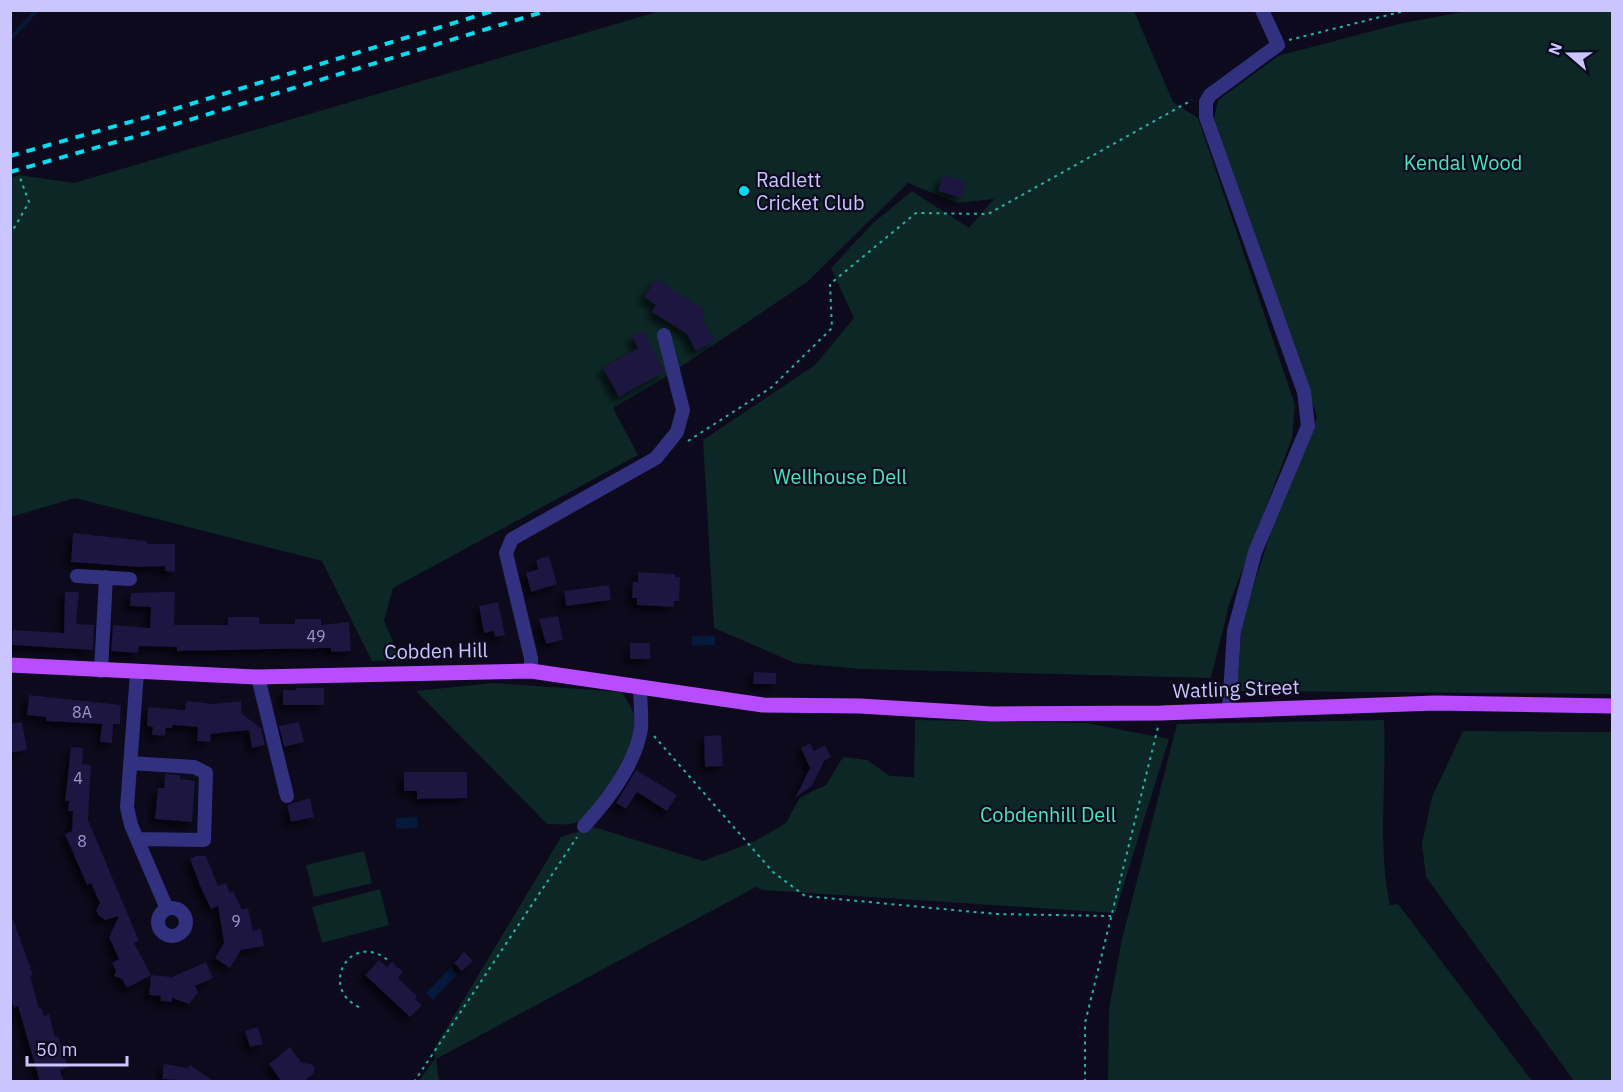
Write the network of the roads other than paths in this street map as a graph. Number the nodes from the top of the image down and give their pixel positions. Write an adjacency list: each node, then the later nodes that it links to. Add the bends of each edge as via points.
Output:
1 (1262, 10): 14 (street, via 1278,45 1215,90 1206,102 1208,130 1304,392 1308,426 1255,552 1234,631)
2 (664, 335): 8 (street, via 683,410 677,432 656,458 507,545)
3 (77, 576): 4 (street)
4 (106, 578): 5 (street); 7 (street)
5 (130, 579)
6 (10, 665): 7 (main road, Cobden Hill)
7 (101, 671): 9 (main road, Cobden Hill)
8 (531, 671): 10 (main road, Cobden Hill); 11 (main road, Cobden Hill)
9 (137, 673): 10 (main road, Cobden Hill); 15 (street)
10 (258, 677): 16 (street)
11 (639, 687): 12 (main road, Cobden Hill, via 763,705); 17 (street, via 640,730 618,783)
12 (860, 706): 14 (main road, Watling Street, via 992,714)
13 (1612, 706): 14 (main road, Watling Street, via 1435,703)
14 (1229, 710)
15 (130, 763): 18 (street, via 127,807); 18 (street, via 194,768 206,773 204,840)
16 (287, 796)
17 (584, 826)
18 (137, 839): 19 (street)
19 (167, 909)

